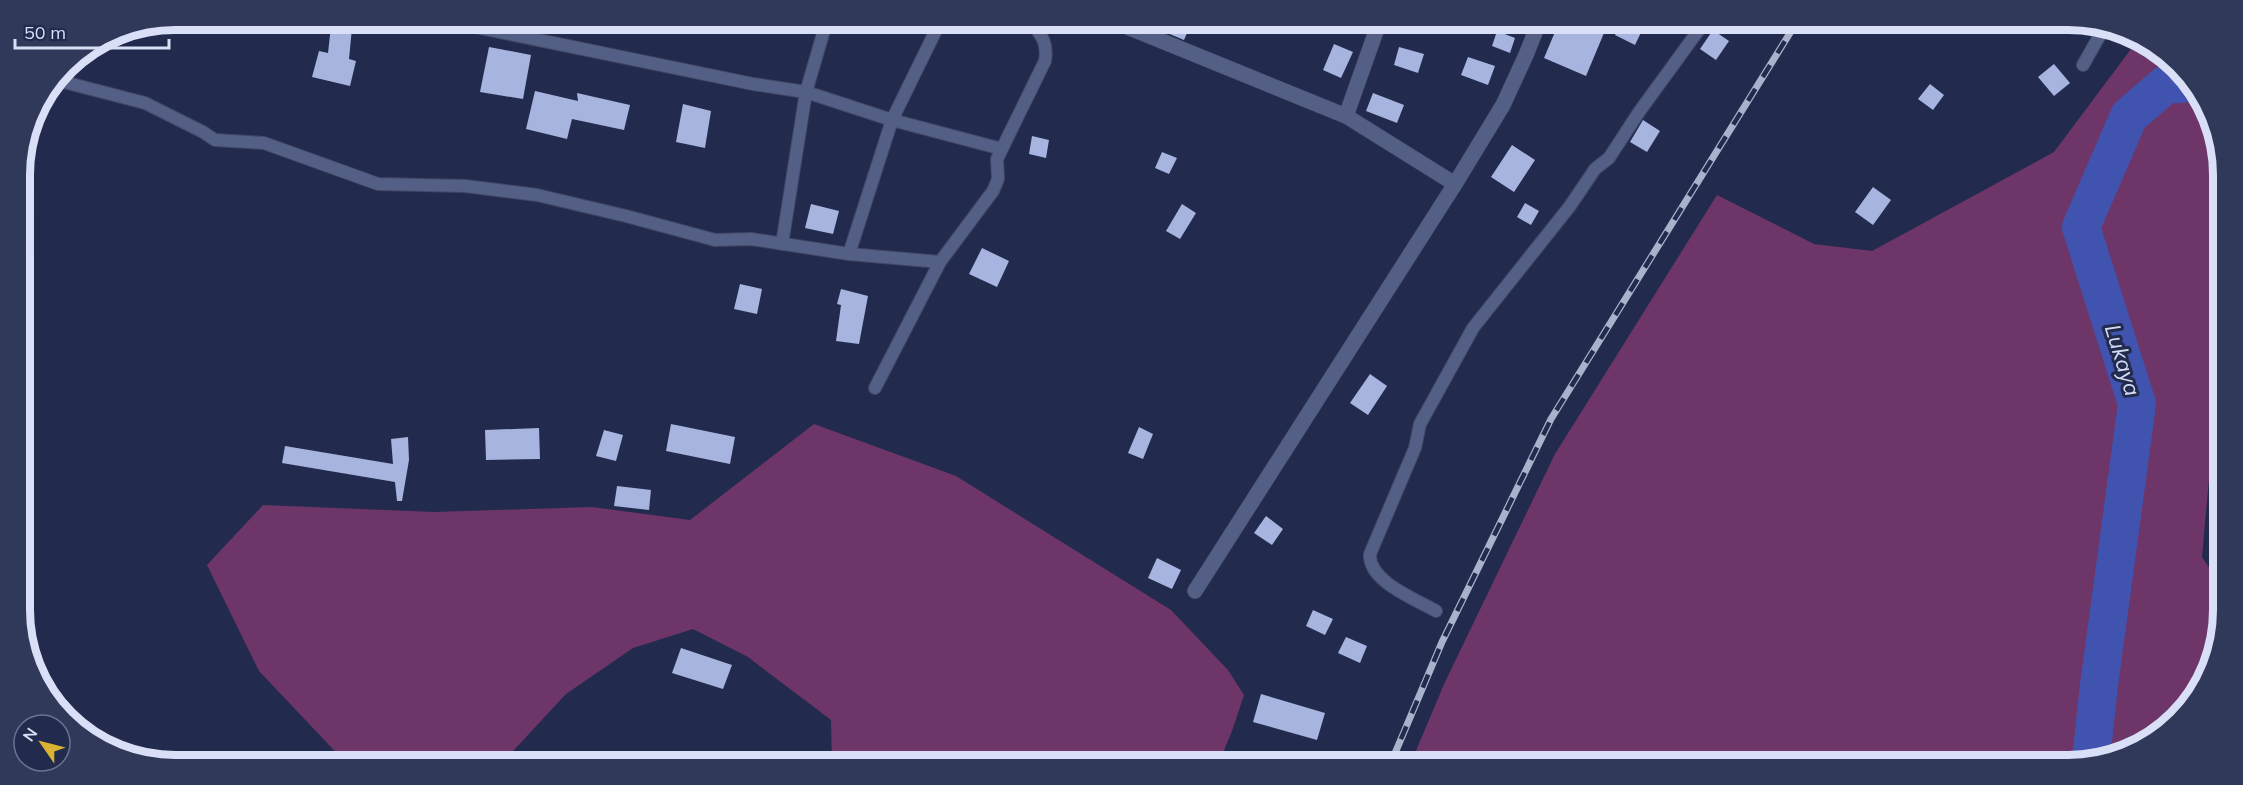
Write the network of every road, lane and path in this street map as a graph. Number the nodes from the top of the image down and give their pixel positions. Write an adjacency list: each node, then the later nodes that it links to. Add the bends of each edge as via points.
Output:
1 (490, 30): 12 (lane)
2 (824, 30): 12 (lane)
3 (936, 30): 14 (lane)
4 (1036, 30): 15 (lane, via 1044,38 1045,61)
5 (1145, 30): 13 (street)
6 (1376, 30): 13 (street)
7 (1536, 30): 16 (street, via 1503,105)
8 (1699, 30): 22 (lane, via 1609,158 1595,169 1473,328 1420,424 1415,448 1369,562 1384,582)
9 (2100, 34): 10 (lane)
10 (2083, 65)
11 (64, 82): 17 (lane, via 145,103 215,140 264,143 378,184 465,186 537,195 715,240 751,239)
12 (806, 92): 14 (lane); 17 (lane)
13 (1346, 116): 16 (street)
14 (892, 120): 15 (lane); 18 (lane)
15 (1002, 149): 19 (lane, via 993,191)
16 (1455, 184): 21 (street)
17 (782, 244): 18 (lane)
18 (849, 254): 19 (lane)
19 (940, 262): 20 (lane)
20 (875, 388)
21 (1195, 591)
22 (1436, 611)

